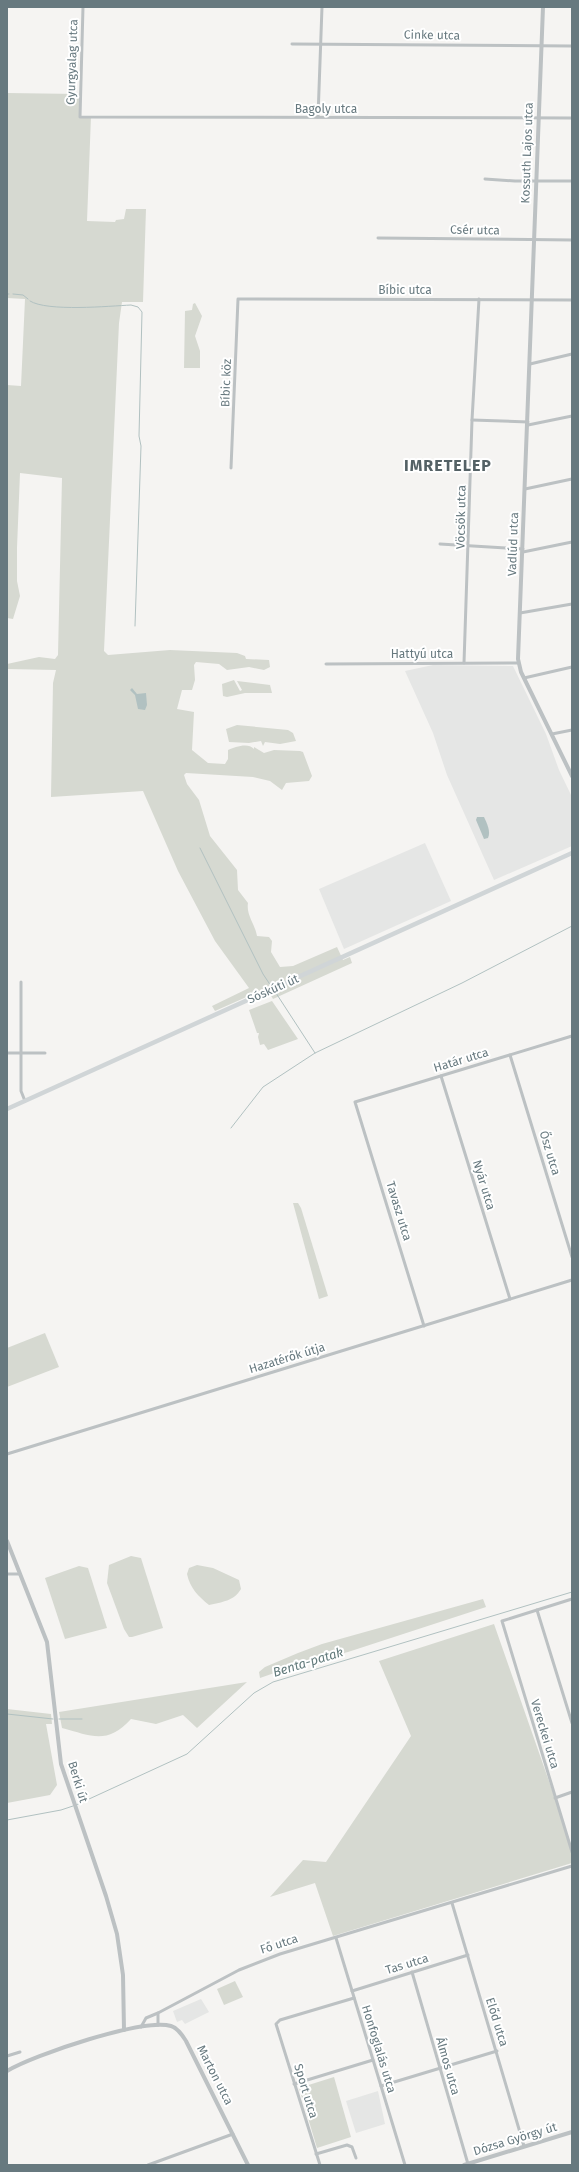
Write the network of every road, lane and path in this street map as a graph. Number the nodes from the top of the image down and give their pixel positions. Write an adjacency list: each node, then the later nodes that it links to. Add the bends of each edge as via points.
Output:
1 (83, 7): 8 (street, Gyurgyalag utca)
2 (322, 7): 5 (street)
3 (543, 7): 6 (street, Kossuth Lajos utca)
4 (292, 44): 5 (street, Cinke utca)
5 (321, 44): 6 (street, Cinke utca); 9 (street)
6 (541, 46): 7 (street, Cinke utca); 10 (street, Kossuth Lajos utca)
7 (572, 46)
8 (80, 117): 9 (street, Bagoly utca)
9 (318, 117): 10 (street, Bagoly utca)
10 (539, 118): 11 (street, Bagoly utca); 13 (street, Kossuth Lajos utca)
11 (572, 118)
12 (484, 179): 13 (street)
13 (536, 181): 14 (street); 16 (street, Kossuth Lajos utca)
14 (572, 181)
15 (378, 238): 16 (street, Csér utca)
16 (534, 240): 17 (street, Csér utca); 20 (street, Kossuth Lajos utca)
17 (572, 240)
18 (238, 299): 19 (street, Bíbic utca); 27 (street, Bíbic köz)
19 (479, 299): 20 (street, Bíbic utca); 25 (street, Vöcsök utca)
20 (532, 300): 21 (street, Bíbic utca); 23 (street, Vadlúd utca)
21 (572, 300)
22 (572, 354): 23 (street)
23 (530, 364): 26 (street, Vadlúd utca)
24 (572, 416): 26 (street)
25 (472, 420): 26 (street); 32 (street, Vöcsök utca)
26 (528, 424): 29 (street, Vadlúd utca)
27 (232, 468)
28 (572, 479): 29 (street)
29 (525, 489): 33 (street, Vadlúd utca)
30 (572, 542): 33 (street)
31 (440, 544): 32 (street)
32 (469, 546): 33 (street); 36 (street, Vöcsök utca)
33 (523, 551): 35 (street, Vadlúd utca)
34 (572, 604): 35 (street)
35 (520, 613): 38 (street, Vadlúd utca)
36 (464, 663): 37 (street, Hattyú utca); 38 (street, Hattyú utca)
37 (326, 664)
38 (518, 664): 40 (street, Vadlúd utca)
39 (572, 667): 40 (street)
40 (524, 678): 42 (street, Vadlúd utca)
41 (572, 730): 42 (street)
42 (552, 734): 43 (street, Vadlúd utca)
43 (572, 776)
44 (572, 854): 52 (main road, Sóskúti út)
45 (21, 982): 48 (street)
46 (572, 1036): 50 (street, Határ utca)
47 (7, 1053): 48 (street)
48 (21, 1053): 49 (street); 52 (street, via 21,1091)
49 (45, 1053)
50 (510, 1055): 51 (street, Határ utca); 55 (street, Ősz utca)
51 (441, 1076): 53 (street, Határ utca); 57 (street, Nyár utca)
52 (25, 1101): 54 (main road, Sóskúti út)
53 (356, 1102): 58 (street, Tavasz utca)
54 (7, 1109)
55 (572, 1257)
56 (572, 1280): 57 (street, Hazatérők útja)
57 (510, 1299): 58 (street, Hazatérők útja)
58 (424, 1326): 59 (street, Hazatérők útja)
59 (7, 1454)
60 (7, 1541): 62 (street, Berki út)
61 (7, 1574): 62 (street)
62 (20, 1574): 79 (street, Berki út, via 48,1646 59,1750 72,1802 117,1934 123,1975)
63 (572, 1599): 64 (street)
64 (538, 1610): 65 (street); 67 (street, Vereckei utca, via 502,1621)
65 (572, 1724)
66 (572, 1792): 67 (street)
67 (555, 1798): 68 (street, Vereckei utca)
68 (572, 1852)
69 (572, 1866): 70 (street, Fő utca)
70 (452, 1903): 71 (street, Fő utca); 72 (street, Előd utca)
71 (336, 1938): 74 (street, Honfoglalás utca); 76 (street, Fő utca, via 254,1963)
72 (468, 1955): 73 (street, Tas utca); 80 (street, Előd utca)
73 (412, 1972): 74 (street, Tas utca); 84 (street, Álmos utca)
74 (352, 1991): 75 (street, Honfoglalás utca)
75 (354, 1998): 83 (street, Honfoglalás utca); 86 (street, Sport utca, via 277,2022 276,2026)
76 (158, 2013): 77 (street); 78 (street, Fő utca, via 146,2018)
77 (158, 2026): 78 (street, Marton utca); 89 (street, Marton utca, via 171,2026 182,2035)
78 (141, 2027): 79 (street)
79 (124, 2030): 85 (street, via 29,2060)
80 (496, 2051): 84 (street); 90 (street, Előd utca)
81 (20, 2052): 82 (street)
82 (7, 2056)
83 (373, 2060): 86 (street); 87 (street, Honfoglalás utca)
84 (439, 2068): 87 (street); 93 (street, Álmos utca)
85 (7, 2071)
86 (294, 2084): 91 (street, Sport utca)
87 (381, 2086): 97 (street, Honfoglalás utca)
88 (572, 2132): 90 (street, Dózsa György út)
89 (233, 2134): 94 (street); 95 (street, Marton utca)
90 (524, 2146): 93 (street, Dózsa György út)
91 (316, 2154): 92 (street, via 348,2145 352,2147); 96 (street, Sport utca)
92 (356, 2158)
93 (466, 2164)
94 (148, 2165)
95 (248, 2165)
96 (320, 2165)
97 (404, 2165)

